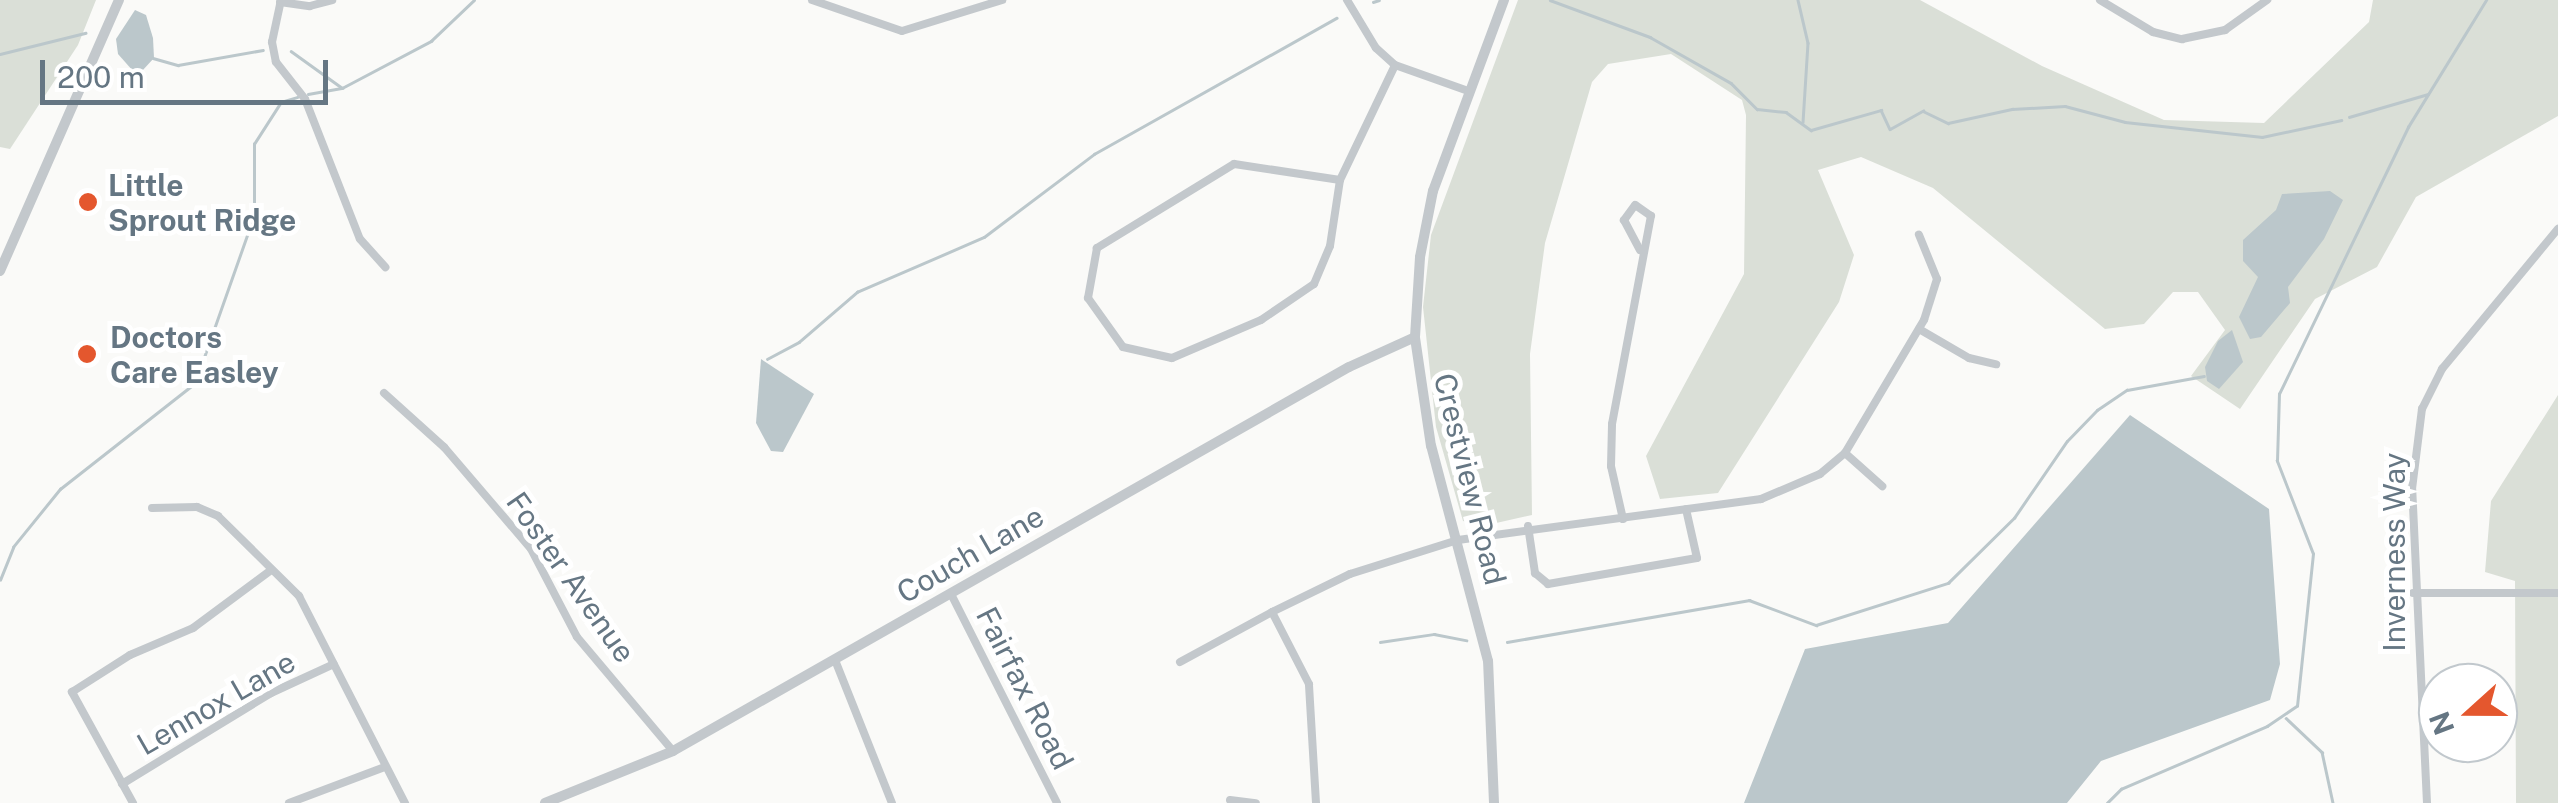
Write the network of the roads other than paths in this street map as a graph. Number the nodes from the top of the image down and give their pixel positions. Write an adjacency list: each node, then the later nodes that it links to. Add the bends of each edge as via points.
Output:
1 (118, 0): 17 (street)
2 (332, 0): 9 (street, via 310,6)
3 (812, 0): 4 (street, via 902,30)
4 (1002, 0)
5 (1347, 0): 10 (street, via 1376,48)
6 (1504, 0): 11 (street, Crestview Road)
7 (2100, 0): 8 (street, via 2153,32 2182,39 2225,30)
8 (2267, 0)
9 (280, 1): 16 (street, via 272,42 276,62 305,100 360,240)
10 (1395, 65): 11 (street); 12 (street)
11 (1468, 91): 19 (street, Crestview Road, via 1433,191 1420,257)
12 (1340, 180): 12 (street, via 1330,246 1314,284 1194,352 1172,358 1123,348 1088,298 1097,248 1234,164)
13 (2558, 229): 32 (street, Inverness Way, via 2442,369 2422,409 2412,490)
14 (1918, 235): 18 (street, via 1937,279)
15 (1640, 250): 15 (street, via 1651,216 1635,205 1624,220); 26 (street, via 1612,424 1611,466)
16 (385, 267)
17 (0, 271)
18 (1919, 329): 20 (street, via 1969,358); 22 (street)
19 (1416, 338): 28 (street, Crestview Road, via 1424,412); 31 (street, Couch Lane, via 1349,367)
20 (1996, 364)
21 (384, 393): 37 (street, Foster Avenue, via 444,447 521,536 577,637)
22 (1845, 452): 23 (street); 25 (street, via 1792,488)
23 (1882, 486)
24 (152, 508): 29 (street, via 196,507 218,516)
25 (1686, 509): 26 (street); 27 (street, via 1697,558 1548,584 1535,573)
26 (1623, 519): 27 (street)
27 (1528, 526): 28 (street)
28 (1458, 540): 33 (street, via 1350,574); 49 (street, Crestview Road, via 1492,685)
29 (271, 570): 36 (street, via 299,596); 39 (street, via 193,628 130,655 72,692)
30 (2558, 593): 32 (street)
31 (951, 594): 34 (street, Couch Lane); 46 (street, Fairfax Road)
32 (2414, 594): 50 (street, Inverness Way)
33 (1272, 612): 35 (street); 48 (street, via 1309,684)
34 (834, 660): 37 (street, Couch Lane); 41 (street)
35 (1180, 662)
36 (334, 664): 38 (street); 39 (street, Lennox Lane, via 271,692)
37 (673, 750): 45 (street, Couch Lane)
38 (385, 767): 43 (street); 44 (street)
39 (122, 784): 42 (street)
40 (1230, 800): 47 (street)
41 (888, 802)
42 (133, 803)
43 (288, 803)
44 (405, 803)
45 (545, 803)
46 (1057, 803)
47 (1256, 803)
48 (1316, 803)
49 (1494, 803)
50 (2427, 803)

